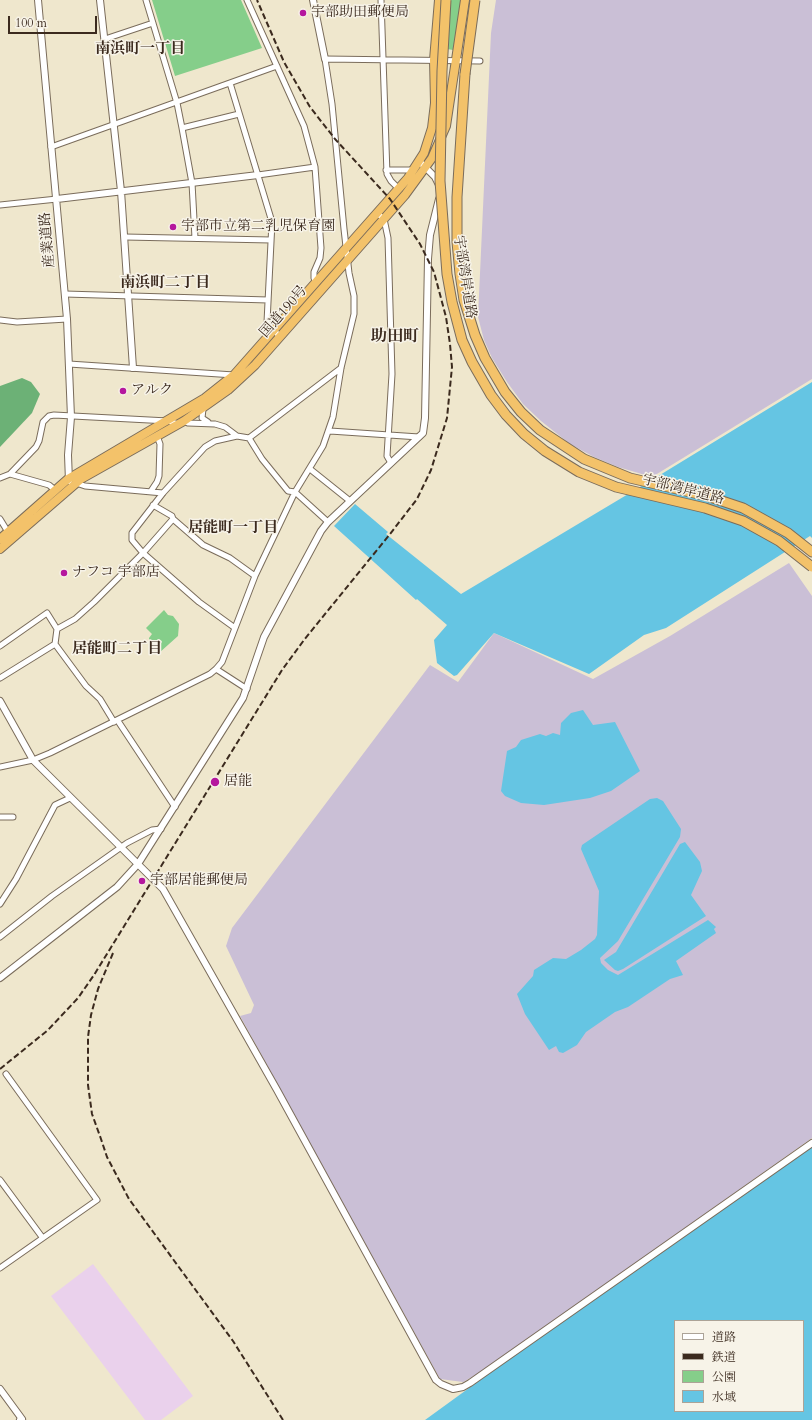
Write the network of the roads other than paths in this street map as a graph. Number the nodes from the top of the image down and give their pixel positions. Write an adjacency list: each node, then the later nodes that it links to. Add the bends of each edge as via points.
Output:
1 (38, 0): 24 (street, 産業道路)
2 (100, 0): 12 (street)
3 (146, 0): 11 (street)
4 (248, 0): 18 (street)
5 (313, 0): 13 (street)
6 (381, 0): 14 (street)
7 (439, 0): 15 (highway, 国道190号)
8 (446, 0): 83 (highway, 宇部湾岸道路, bridge, via 442,71 441,200 449,288 458,328 484,384 498,405 534,443 579,472 616,487 699,506 743,521 779,542)
9 (465, 0): 16 (highway, 国道190号)
10 (474, 0): 81 (highway, 宇部湾岸道路, bridge, via 465,74 457,197 457,242 464,300 475,335 488,364 505,392 540,430 584,459 630,478 707,496 743,508 788,533)
11 (152, 23): 12 (street); 20 (street)
12 (105, 39): 22 (street)
13 (325, 59): 14 (street); 40 (street, via 332,104)
14 (382, 59): 15 (street); 28 (street)
15 (434, 60): 16 (street); 25 (highway, 国道190号, via 434,116 428,142)
16 (455, 61): 17 (street); 27 (highway, 国道190号, via 446,126)
17 (480, 61)
18 (277, 66): 19 (street); 26 (street, via 304,126)
19 (230, 83): 20 (street); 21 (street)
20 (176, 103): 22 (street); 23 (street)
21 (239, 114): 23 (street); 30 (street)
22 (114, 125): 24 (street); 33 (street)
23 (182, 128): 31 (street)
24 (51, 147): 34 (street, 産業道路)
25 (419, 162): 27 (street); 29 (highway, 国道190号)
26 (315, 167): 30 (street); 42 (street, via 321,248 314,272)
27 (426, 167): 36 (highway, 国道190号); 63 (street, via 441,189 430,235 425,428)
28 (386, 170): 29 (street); 32 (street, via 391,181)
29 (414, 170): 32 (highway, 国道190号)
30 (258, 176): 31 (street); 39 (street, via 272,222)
31 (192, 183): 33 (street); 38 (street)
32 (400, 189): 36 (highway, 国道190号)
33 (121, 191): 34 (street); 37 (street)
34 (57, 199): 35 (street); 43 (street, 産業道路)
35 (0, 205)
36 (381, 216): 40 (highway, 国道190号); 41 (highway, 国道190号); 61 (street, via 388,238 392,374)
37 (125, 237): 38 (street); 44 (street)
38 (195, 238): 39 (street)
39 (271, 240): 45 (street)
40 (346, 249): 41 (street); 42 (highway, 国道190号)
41 (347, 259): 48 (highway, 国道190号); 51 (street, via 354,296 354,314)
42 (316, 283): 48 (highway, 国道190号)
43 (65, 294): 44 (street); 46 (street, 産業道路)
44 (128, 296): 45 (street); 50 (street)
45 (268, 300): 48 (street, via 267,322)
46 (66, 319): 47 (street, via 16,322); 49 (street, 産業道路)
47 (0, 320)
48 (277, 334): 52 (highway, 国道190号); 53 (highway, 国道190号, via 242,378)
49 (69, 364): 50 (street); 54 (street, 産業道路)
50 (133, 368): 52 (street)
51 (341, 368): 58 (street); 62 (street)
52 (234, 375): 55 (highway, 国道190号, via 205,398)
53 (203, 409): 56 (highway, 国道190号); 57 (street, via 202,418)
54 (71, 416): 55 (street); 66 (street, via 49,416 43,422 36,447); 68 (street, 産業道路)
55 (168, 421): 56 (street); 68 (highway, 国道190号)
56 (181, 422): 57 (street); 59 (highway, 国道190号)
57 (211, 424): 60 (street, via 225,427)
58 (330, 431): 61 (street); 65 (street)
59 (157, 436): 68 (highway, 国道190号); 70 (street, via 160,444 159,476)
60 (237, 436): 62 (street); 72 (street, via 216,441 205,447)
61 (388, 436): 63 (street); 64 (street, via 387,456)
62 (249, 438): 71 (street, via 288,491)
63 (419, 438): 64 (street)
64 (391, 463): 73 (street)
65 (310, 469): 71 (street); 73 (street)
66 (10, 474): 67 (street); 69 (street, via 49,485)
67 (0, 478)
68 (72, 483): 69 (highway, 国道190号); 70 (street); 80 (highway, 国道190号)
69 (55, 490): 78 (highway, 国道190号)
70 (151, 491): 72 (street)
71 (295, 492): 77 (street); 84 (street)
72 (163, 493): 74 (street)
73 (350, 501): 77 (street)
74 (153, 506): 76 (street); 82 (street, via 132,533 132,540)
75 (0, 519): 78 (street)
76 (173, 519): 82 (street); 84 (street, via 203,544 230,558)
77 (328, 522): 91 (street, via 264,637)
78 (8, 532): 79 (highway, 国道190号)
79 (0, 539)
80 (0, 550)
81 (812, 552)
82 (143, 553): 85 (street, via 199,602); 86 (street, via 84,612)
83 (812, 567)
84 (254, 576): 85 (street)
85 (235, 628): 89 (street, via 222,662)
86 (57, 629): 87 (street); 88 (street, via 47,613)
87 (55, 644): 90 (street); 93 (street)
88 (0, 646)
89 (216, 669): 91 (street); 93 (street)
90 (0, 678)
91 (247, 689): 97 (street)
92 (0, 701): 94 (street)
93 (116, 721): 94 (street); 97 (street)
94 (33, 760): 95 (street); 96 (street)
95 (0, 767)
96 (70, 798): 101 (street); 103 (street, via 55,805)
97 (175, 807): 100 (street)
98 (0, 817): 99 (street)
99 (13, 817)
100 (161, 829): 101 (street, via 152,830); 102 (street)
101 (122, 848): 102 (street); 104 (street, via 52,896)
102 (138, 864): 105 (street, via 117,886); 107 (street, via 169,898 436,1380 448,1387 459,1388 470,1383)
103 (0, 904)
104 (0, 936)
105 (0, 978)
106 (6, 1074): 109 (street, via 97,1200)
107 (812, 1142)
108 (0, 1180): 109 (street)
109 (42, 1237): 110 (street)
110 (0, 1268)
111 (0, 1389): 112 (street)
112 (22, 1420)

